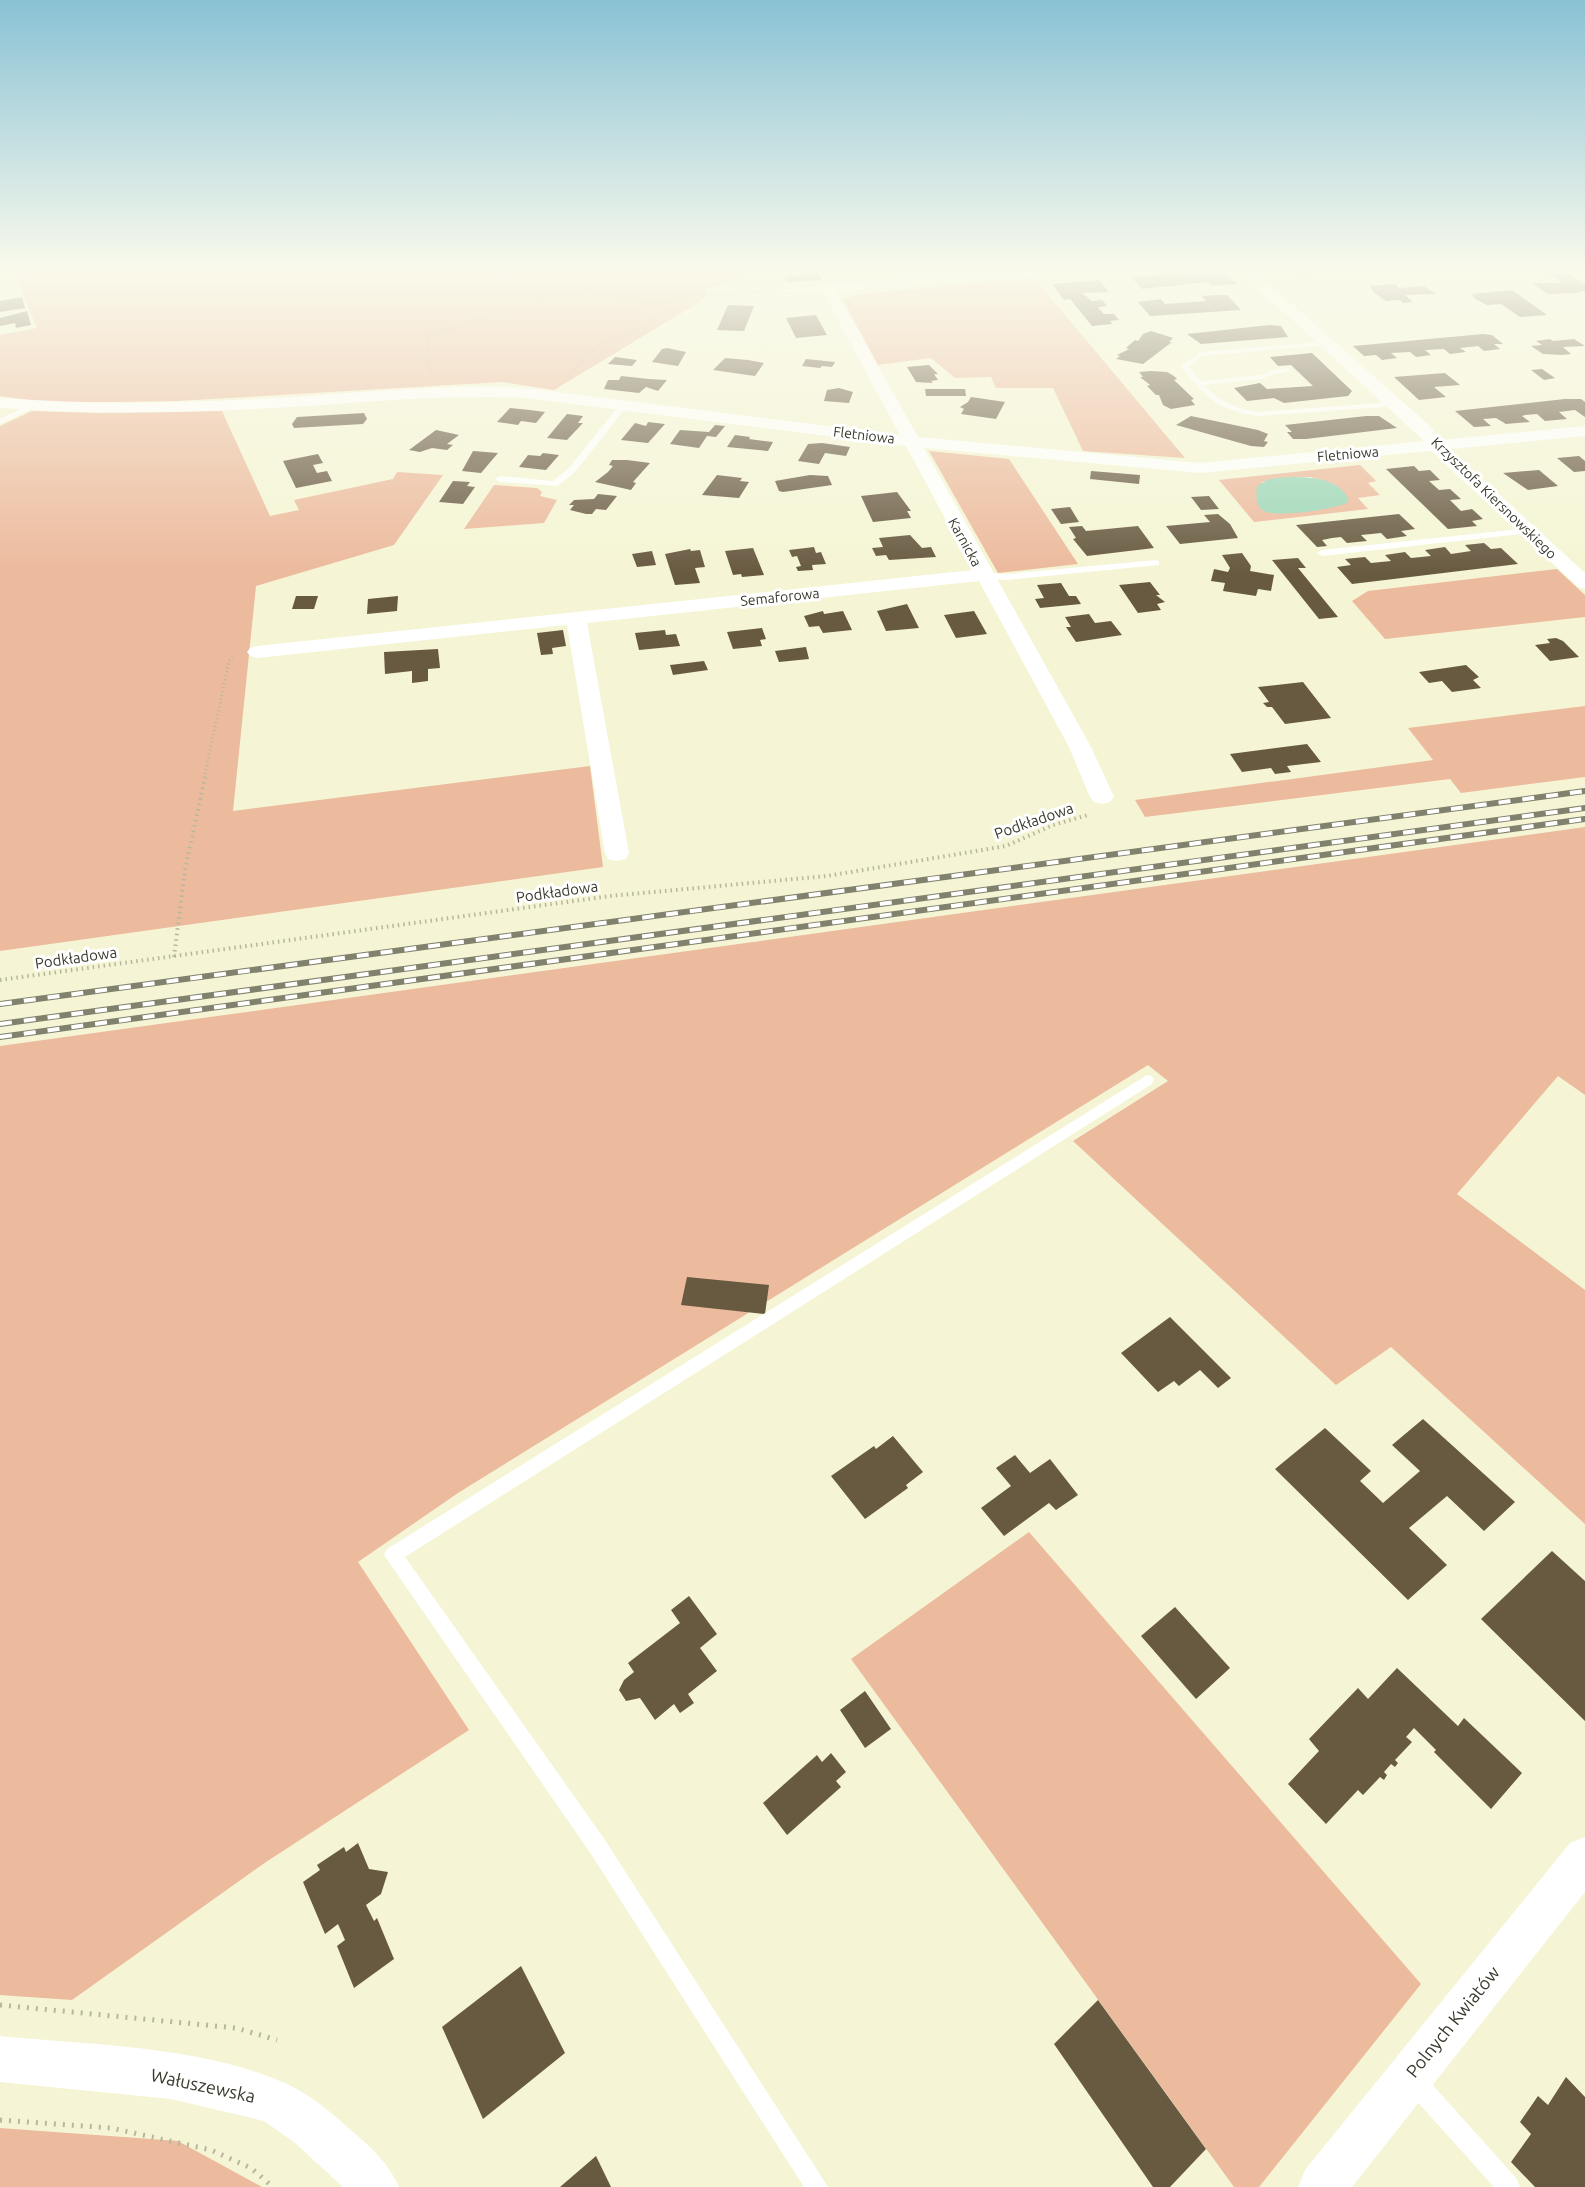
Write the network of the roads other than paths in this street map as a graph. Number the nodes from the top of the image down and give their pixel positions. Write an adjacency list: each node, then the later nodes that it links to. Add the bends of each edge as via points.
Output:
1 (870, 369): 12 (street, Karnicka)
2 (1187, 369): 5 (lane)
3 (1356, 369): 7 (street, Krzysztofa Kiersnowskiego)
4 (1286, 370): 5 (lane, via 1263,377)
5 (1199, 383): 7 (lane, via 1219,406 1257,414)
6 (0, 403): 9 (street, Fletniowa)
7 (1395, 404): 13 (street, Krzysztofa Kiersnowskiego)
8 (624, 405): 9 (street, Fletniowa, via 468,390 125,410); 12 (street, Fletniowa); 14 (lane, via 572,470 555,484)
9 (34, 406): 10 (lane)
10 (0, 422)
11 (1585, 431): 13 (street, Fletniowa)
12 (909, 441): 13 (street, Fletniowa, via 1200,468); 18 (street, Karnicka)
13 (1436, 446): 15 (street, Krzysztofa Kiersnowskiego)
14 (499, 479)
15 (1528, 531): 16 (lane); 19 (street, Krzysztofa Kiersnowskiego)
16 (1322, 553)
17 (1156, 563): 18 (lane, via 1005,577)
18 (984, 575): 20 (street, Semaforowa); 22 (street, Karnicka, via 1080,747)
19 (1585, 584)
20 (576, 618): 21 (street, Semaforowa); 23 (street)
21 (257, 652)
22 (1102, 797)
23 (617, 853)
24 (1147, 1080): 29 (lane, via 393,1555 598,1847)
25 (1585, 1858): 27 (street, Polnych Kwiatów)
26 (0, 2059): 28 (street, Wałuszewska, via 181,2078 273,2101 326,2138)
27 (1410, 2076): 30 (street, Polnych Kwiatów); 31 (lane)
28 (375, 2187)
29 (817, 2187)
30 (1322, 2187)
31 (1509, 2187)

